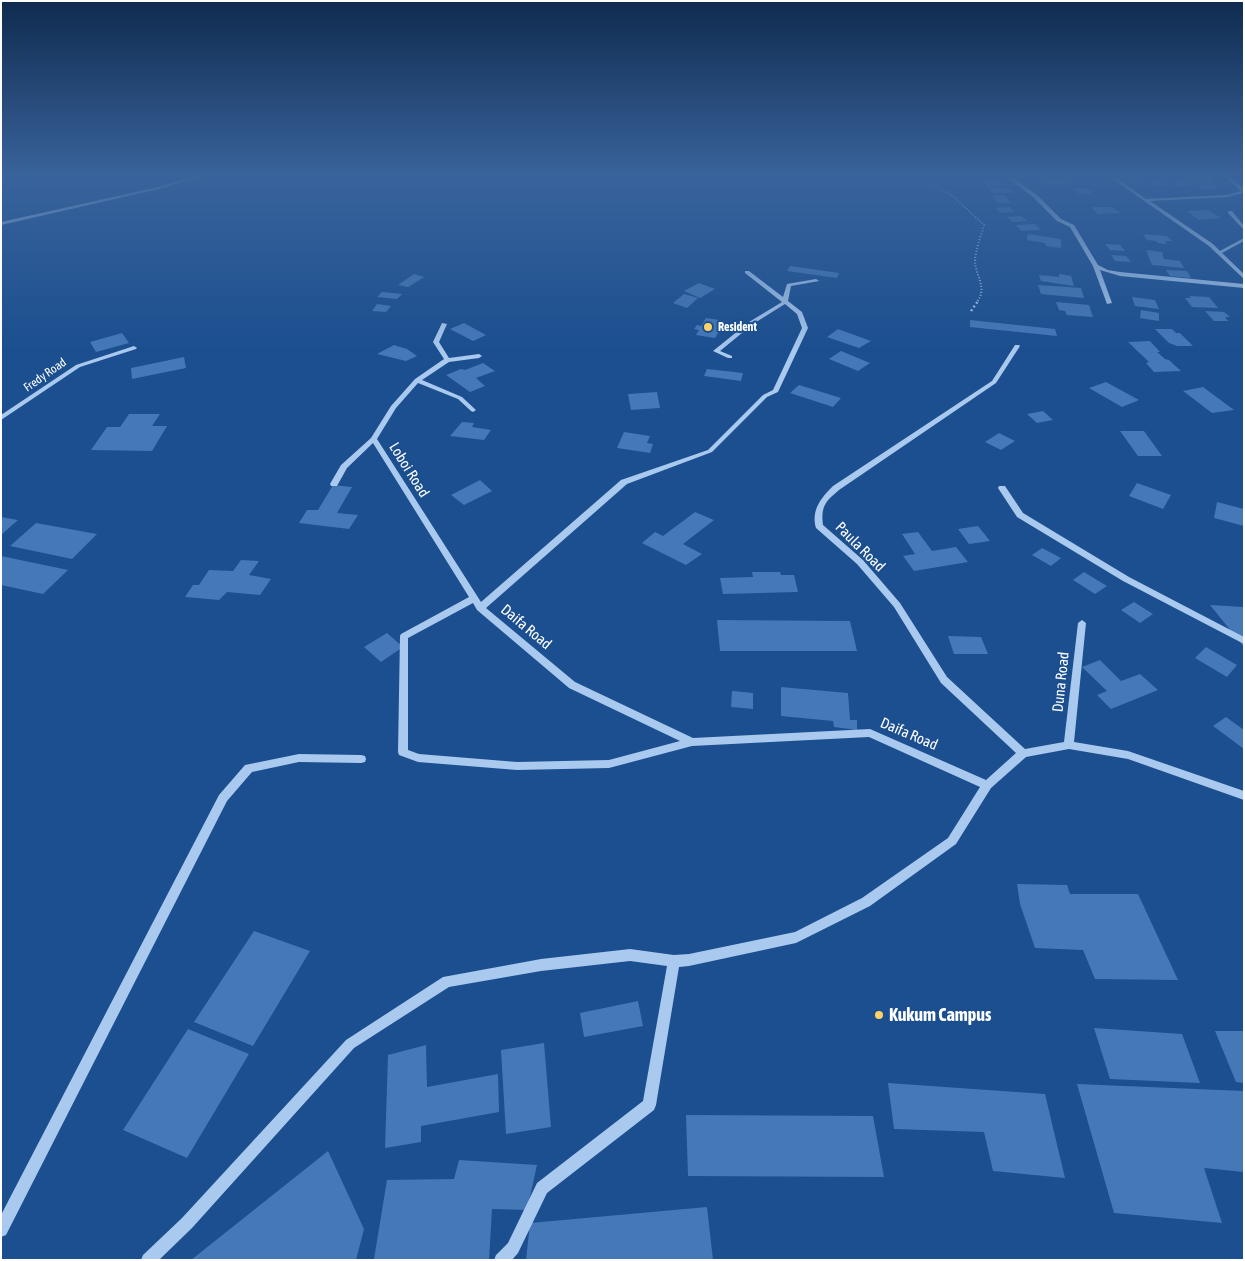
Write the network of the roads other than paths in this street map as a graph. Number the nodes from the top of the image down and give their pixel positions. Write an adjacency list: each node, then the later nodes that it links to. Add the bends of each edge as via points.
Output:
1 (1077, 234): 5 (street)
2 (1194, 234): 4 (street)
3 (1244, 239): 4 (street)
4 (1219, 253): 7 (street)
5 (1096, 266): 9 (street, via 1120,274); 11 (street)
6 (747, 272): 10 (street, Daifa Road)
7 (1244, 277)
8 (816, 281): 10 (street, via 789,285)
9 (1244, 286)
10 (785, 302): 16 (street, via 716,351); 25 (street, Daifa Road, via 800,313 805,328 776,391 765,396 710,450 624,482)
11 (1109, 303)
12 (444, 324): 17 (street, via 436,342)
13 (1017, 346): 30 (street, Paula Road, via 994,382 836,488 818,509 819,526 860,562 897,605 944,680)
14 (134, 348): 20 (street, Fredy Road, via 78,366)
15 (479, 356): 17 (street, Loboi Road)
16 (730, 357)
17 (447, 360): 18 (street, Loboi Road)
18 (417, 380): 19 (street, via 460,398); 21 (street, Loboi Road, via 393,407)
19 (473, 410)
20 (1, 418)
21 (374, 439): 22 (street, via 344,467); 24 (street, Loboi Road)
22 (334, 484)
23 (1002, 488): 27 (street, via 1020,514 1126,579)
24 (473, 599): 25 (street, Loboi Road); 28 (street, via 404,636 402,752 418,758 517,766 609,764)
25 (480, 608): 28 (street, Daifa Road, via 572,685)
26 (1082, 623): 29 (street, Duna Road)
27 (1244, 641)
28 (692, 742): 32 (street, Daifa Road, via 870,733)
29 (1069, 745): 30 (street); 33 (street, via 1128,755)
30 (1023, 752): 32 (street)
31 (361, 759): 35 (street, via 299,758 249,768 223,798)
32 (987, 786): 34 (street, via 952,841 866,902 796,937)
33 (1244, 796)
34 (674, 961): 36 (street, via 630,955 540,965 448,981 350,1044 187,1223); 37 (street, via 649,1105 542,1188 513,1248)
35 (1, 1230)
36 (148, 1260)
37 (501, 1260)

